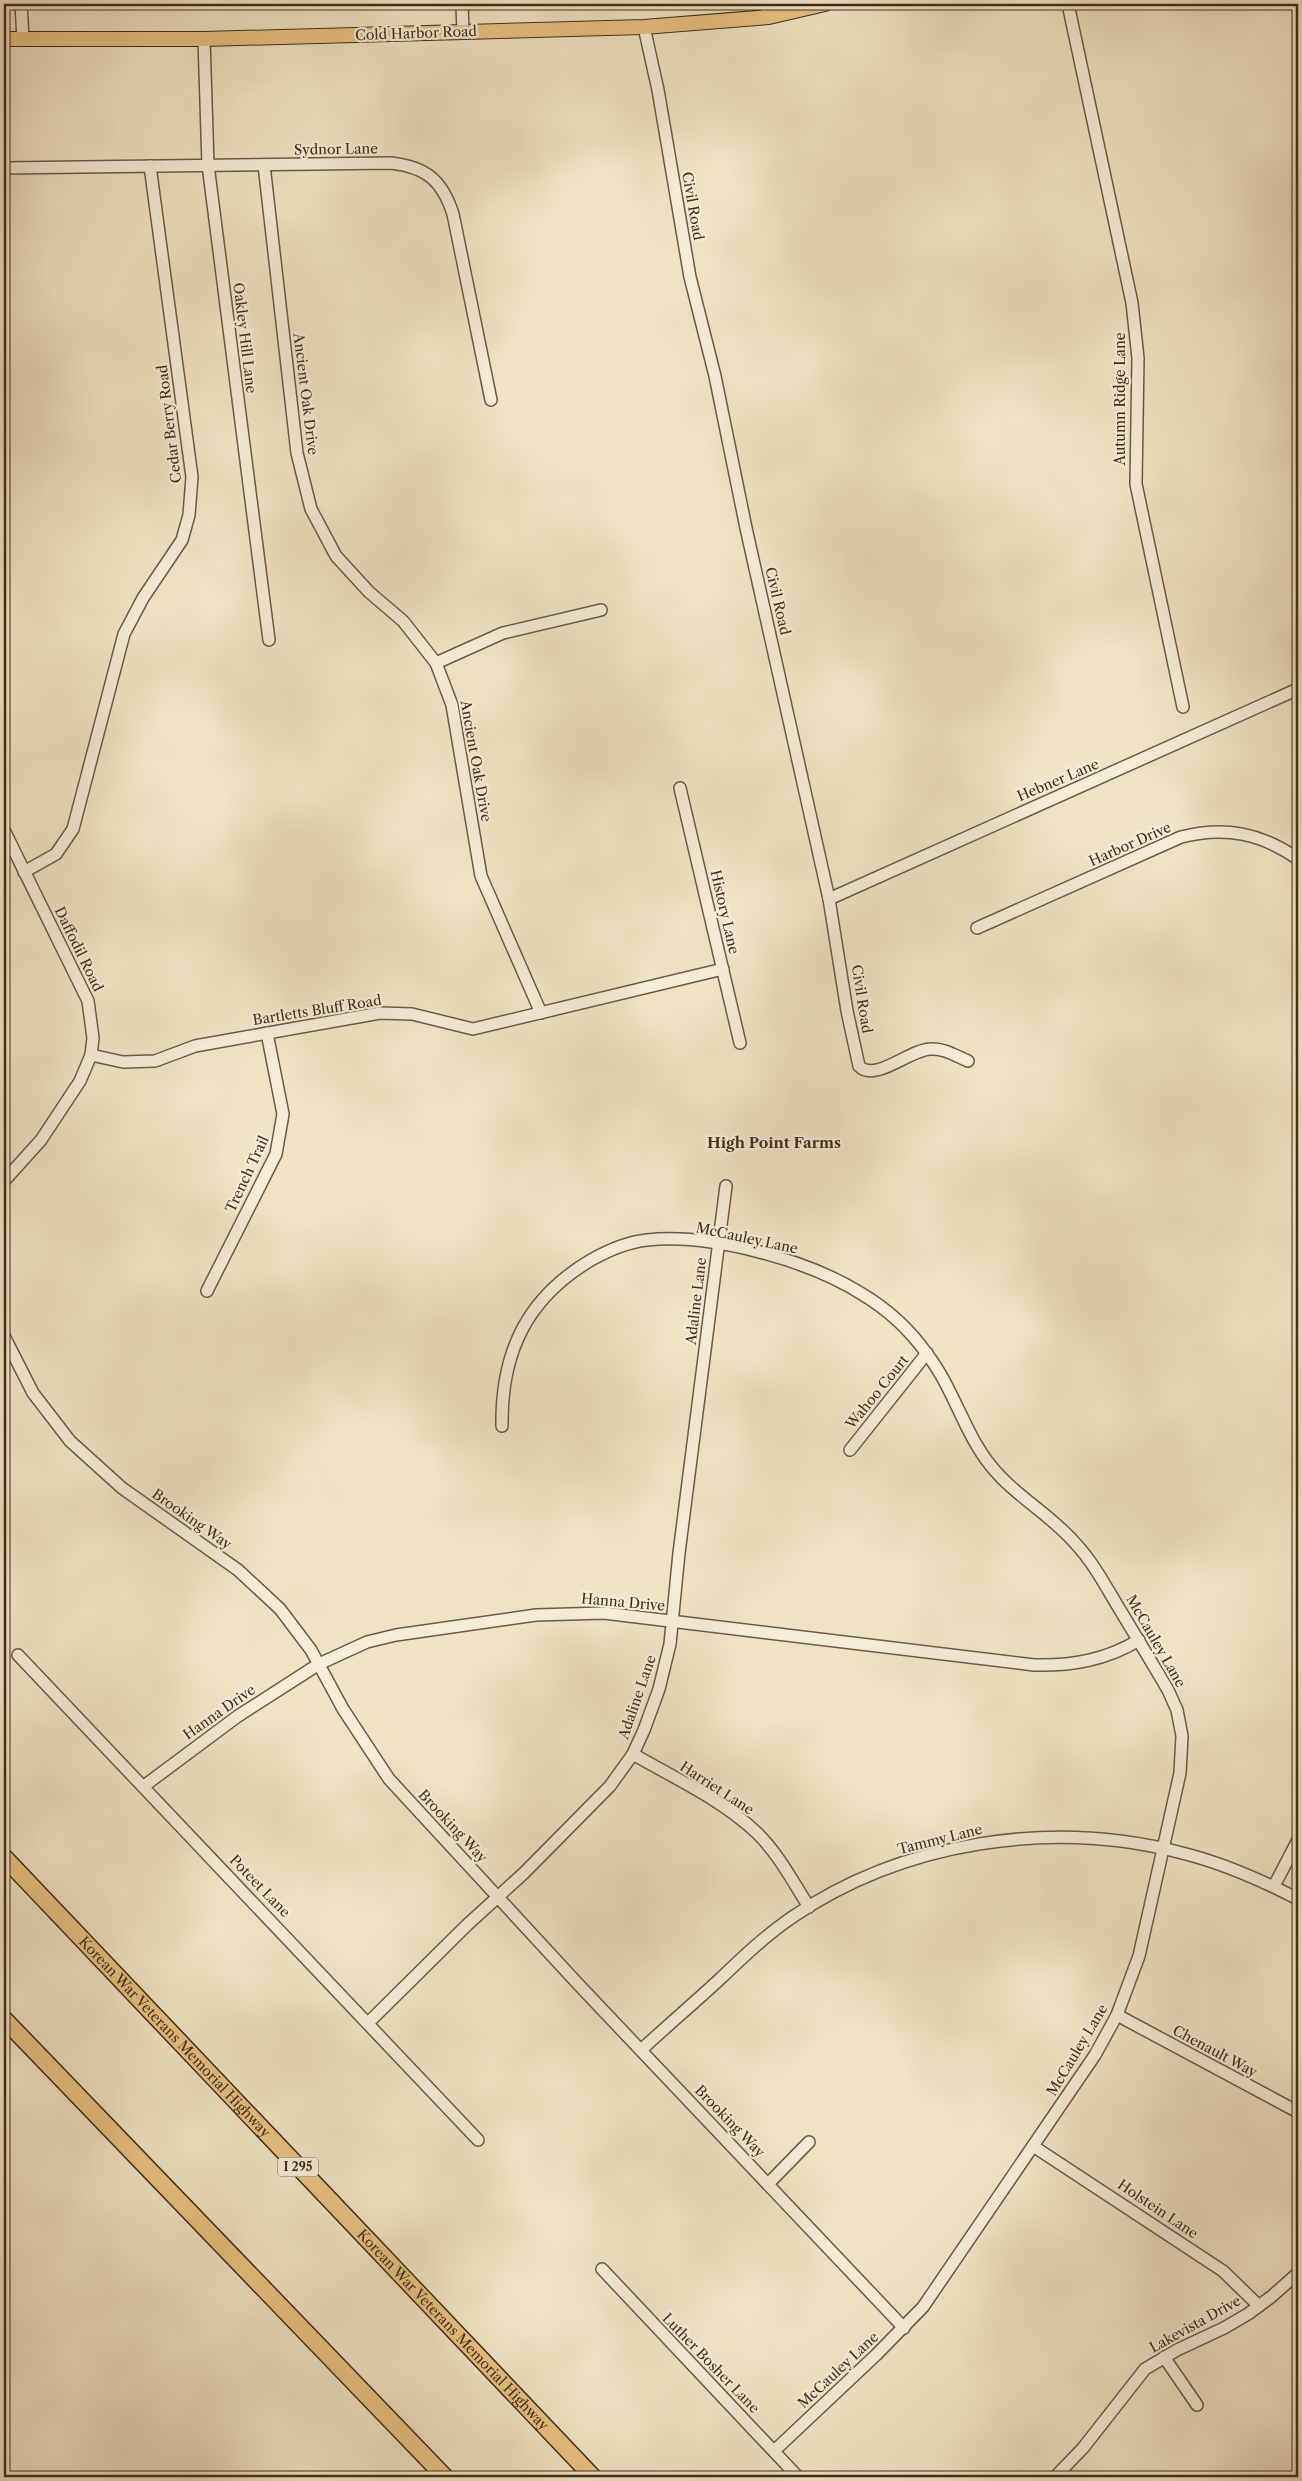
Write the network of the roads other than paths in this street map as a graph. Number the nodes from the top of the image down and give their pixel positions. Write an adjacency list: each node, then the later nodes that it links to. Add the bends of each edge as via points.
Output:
1 (21, 4): 9 (street)
2 (462, 4): 7 (street)
3 (826, 4): 5 (main road, Cold Harbor Road)
4 (1068, 4): 20 (street, Autumn Ridge Lane, via 1132,303 1138,358 1136,484)
5 (767, 10): 6 (main road, Cold Harbor Road)
6 (644, 27): 7 (main road, Cold Harbor Road); 25 (street, Civil Road, via 690,277 717,385)
7 (463, 32): 10 (main road, Cold Harbor Road)
8 (4, 39): 9 (main road, Cold Harbor Road)
9 (23, 39): 10 (main road, Cold Harbor Road)
10 (204, 39): 11 (street, Oakley Hill Lane)
11 (208, 165): 12 (street, Sydnor Lane); 13 (street, Sydnor Lane); 17 (street, Oakley Hill Lane)
12 (264, 165): 15 (street, Sydnor Lane, via 392,163 422,170 432,178 446,196 453,214); 18 (street, Ancient Oak Drive, via 297,453 311,510 336,556 369,592 403,621)
13 (150, 166): 14 (street, Sydnor Lane); 24 (street, Cedar Berry Road, via 192,477 189,515 182,540 143,598 124,634 73,829 56,854)
14 (4, 168)
15 (491, 400)
16 (601, 610): 18 (street, via 503,633)
17 (269, 640)
18 (436, 664): 28 (street, Ancient Oak Drive, via 452,705 481,876)
19 (1298, 689): 25 (street, Hebner Lane)
20 (1183, 707)
21 (680, 788): 27 (street, History Lane)
22 (4, 830): 24 (street, Daffodil Road)
23 (1298, 859): 26 (street, Harbor Drive, via 1276,844 1253,835 1232,831 1198,833 1181,837)
24 (24, 872): 31 (street, Daffodil Road, via 88,1001 92,1019)
25 (829, 899): 32 (street, Civil Road, via 859,1066 874,1072 930,1048)
26 (977, 928)
27 (722, 969): 28 (street, Bartletts Bluff Road); 30 (street, History Lane)
28 (541, 1013): 29 (street, Bartletts Bluff Road, via 473,1029 412,1014 380,1013)
29 (267, 1033): 31 (street, Bartletts Bluff Road, via 195,1046 155,1061 123,1062); 36 (street, Trench Trail, via 283,1114 281,1136 276,1154)
30 (740, 1043)
31 (91, 1055): 33 (street, Daffodil Road, via 80,1081 41,1140)
32 (968, 1061)
33 (4, 1181)
34 (726, 1186): 35 (street, Adaline Lane)
35 (718, 1244): 38 (street, McCauley Lane, via 794,1262 836,1280 884,1310); 39 (street, McCauley Lane, via 645,1240 595,1258 559,1282 530,1315 512,1352 506,1377); 41 (street, Adaline Lane)
36 (207, 1292)
37 (4, 1336): 44 (street, Brooking Way, via 33,1392 70,1441 122,1488 260,1589 295,1627)
38 (927, 1353): 40 (street, Wahoo Court); 42 (street, McCauley Lane, via 954,1396 989,1464 1076,1543)
39 (502, 1426)
40 (850, 1450)
41 (673, 1622): 42 (street, Hanna Drive, via 1034,1666 1070,1665 1097,1659); 44 (street, Hanna Drive, via 604,1614 536,1616 396,1635 367,1642); 45 (street, Adaline Lane, via 659,1689)
42 (1139, 1640): 48 (street, McCauley Lane, via 1177,1710 1182,1736 1180,1773)
43 (18, 1655): 46 (street, Poteet Lane)
44 (319, 1664): 46 (street, Hanna Drive, via 231,1721); 51 (street, Brooking Way, via 343,1709 389,1779)
45 (633, 1754): 51 (street, Adaline Lane, via 610,1786); 53 (street, Harriet Lane, via 723,1807 756,1832 778,1858)
46 (144, 1786): 56 (street, Poteet Lane)
47 (1298, 1840): 50 (street)
48 (1164, 1849): 50 (street, Tammy Lane, via 1223,1866); 53 (street, Tammy Lane, via 1074,1837 970,1845 901,1864); 54 (street, McCauley Lane, via 1139,1956)
49 (4, 1857): 71 (highway, Korean War Veterans Memorial Highway / I 295)
50 (1274, 1886): 52 (street, Tammy Lane)
51 (498, 1896): 56 (street, Adaline Lane); 57 (street, Brooking Way)
52 (1298, 1898)
53 (809, 1907): 57 (street, Tammy Lane, via 758,1942)
54 (1117, 2015): 58 (street, Chenault Way); 61 (street, McCauley Lane, via 1095,2055)
55 (4, 2019): 70 (highway)
56 (368, 2023): 59 (street, Poteet Lane)
57 (641, 2050): 62 (street, Brooking Way)
58 (1298, 2112)
59 (478, 2140)
60 (809, 2142): 62 (street)
61 (1034, 2146): 65 (street, Holstein Lane, via 1223,2271); 66 (street, McCauley Lane, via 924,2307)
62 (768, 2184): 66 (street, Brooking Way)
63 (602, 2269): 69 (street, Luther Bosher Lane)
64 (1298, 2273): 65 (street, Lakevista Drive)
65 (1259, 2306): 67 (street, Lakevista Drive, via 1224,2328)
66 (904, 2328): 69 (street, McCauley Lane)
67 (1164, 2357): 68 (street); 73 (street, Lakevista Drive, via 1140,2375 1083,2448)
68 (1197, 2405)
69 (774, 2451): 72 (street, Luther Bosher Lane)
70 (445, 2477)
71 (593, 2477)
72 (798, 2477)
73 (1055, 2477)

